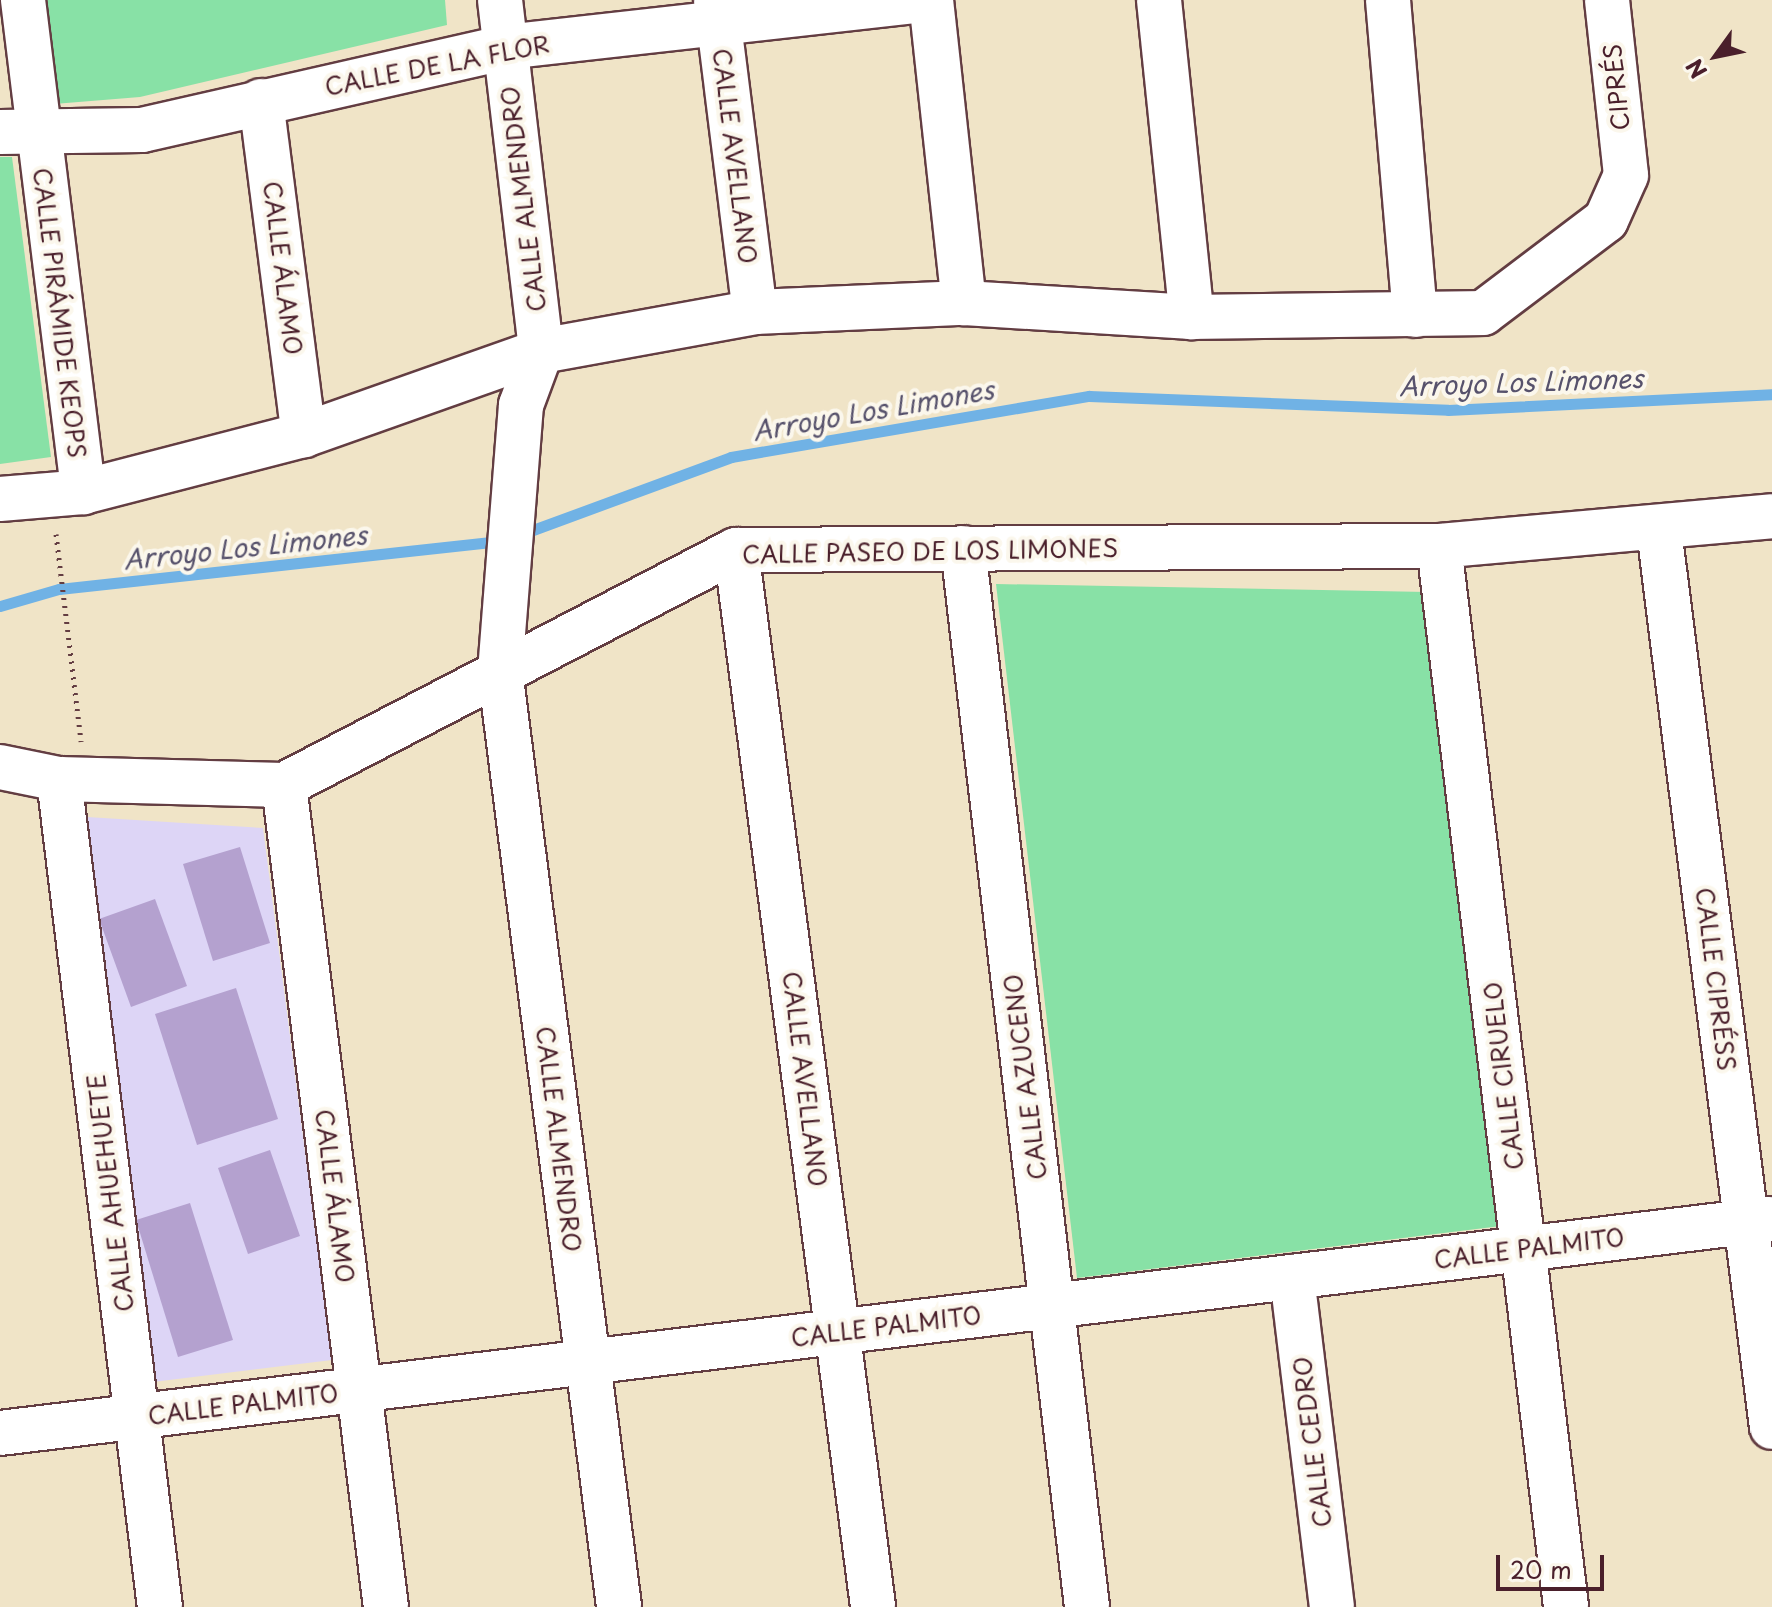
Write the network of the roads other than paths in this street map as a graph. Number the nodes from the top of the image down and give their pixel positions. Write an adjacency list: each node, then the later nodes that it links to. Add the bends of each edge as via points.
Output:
1 (23, 0): 10 (street)
2 (500, 0): 8 (street, CALLE ALMENDRO)
3 (928, 0): 7 (street, CALLE DE LA FLOR); 11 (street)
4 (1159, 0): 14 (street)
5 (1388, 0): 13 (street)
6 (1607, 0): 13 (street, CIPRÉS, via 1626,175 1606,220 1483,313)
7 (718, 12): 8 (street, CALLE DE LA FLOR); 12 (street, CALLE AVELLANO)
8 (506, 47): 9 (street, CALLE DE LA FLOR); 15 (street, CALLE ALMENDRO)
9 (261, 101): 10 (street, CALLE DE LA FLOR, via 142,130); 16 (street, CALLE ÁLAMO)
10 (19, 133): 17 (street, CALLE PIRÁMIDE KEOPS)
11 (964, 303): 12 (street); 14 (street)
12 (755, 312): 15 (street)
13 (1415, 315): 14 (street)
14 (1192, 317)
15 (541, 351): 16 (street); 24 (street, CALLE ALMENDRO, via 521,405)
16 (304, 435): 17 (street)
17 (83, 492): 18 (street)
18 (0, 499)
19 (1772, 516): 20 (street, CALLE PASEO DE LOS LIMONES)
20 (1659, 530): 21 (street, CALLE PASEO DE LOS LIMONES); 28 (street, CALLE CIPRÉSS)
21 (1439, 546): 22 (street, CALLE PASEO DE LOS LIMONES); 29 (street, CALLE CIRUELO)
22 (963, 548): 23 (street, CALLE PASEO DE LOS LIMONES); 31 (street, CALLE AZUCENO)
23 (736, 550): 24 (street, CALLE PASEO DE LOS LIMONES); 32 (street, CALLE AVELLANO)
24 (500, 671): 27 (street, CALLE PASEO DE LOS LIMONES); 33 (street, CALLE ALMENDRO)
25 (0, 767): 26 (street, CALLE PASEO DE LOS LIMONES)
26 (72, 779): 27 (street, CALLE PASEO DE LOS LIMONES); 35 (street, CALLE AHUEHUETE)
27 (284, 785): 34 (street, CALLE ÁLAMO)
28 (1759, 1221): 29 (street, CALLE PALMITO); 36 (street, CALLE CIPRÉSS)
29 (1523, 1249): 30 (street, CALLE PALMITO); 44 (street, CALLE CIRUELO)
30 (1292, 1277): 31 (street, CALLE PALMITO); 43 (street, CALLE CEDRO)
31 (1052, 1306): 32 (street, CALLE PALMITO); 42 (street, CALLE AZUCENO)
32 (837, 1332): 33 (street, CALLE PALMITO); 41 (street, CALLE AVELLANO)
33 (588, 1362): 34 (street, CALLE PALMITO); 40 (street, CALLE ALMENDRO)
34 (359, 1390): 35 (street, CALLE PALMITO); 39 (street, CALLE ÁLAMO)
35 (137, 1417): 37 (street, CALLE PALMITO); 38 (street, CALLE AHUEHUETE)
36 (1772, 1427)
37 (0, 1433)
38 (160, 1607)
39 (386, 1607)
40 (619, 1607)
41 (873, 1607)
42 (1087, 1607)
43 (1332, 1607)
44 (1566, 1607)

